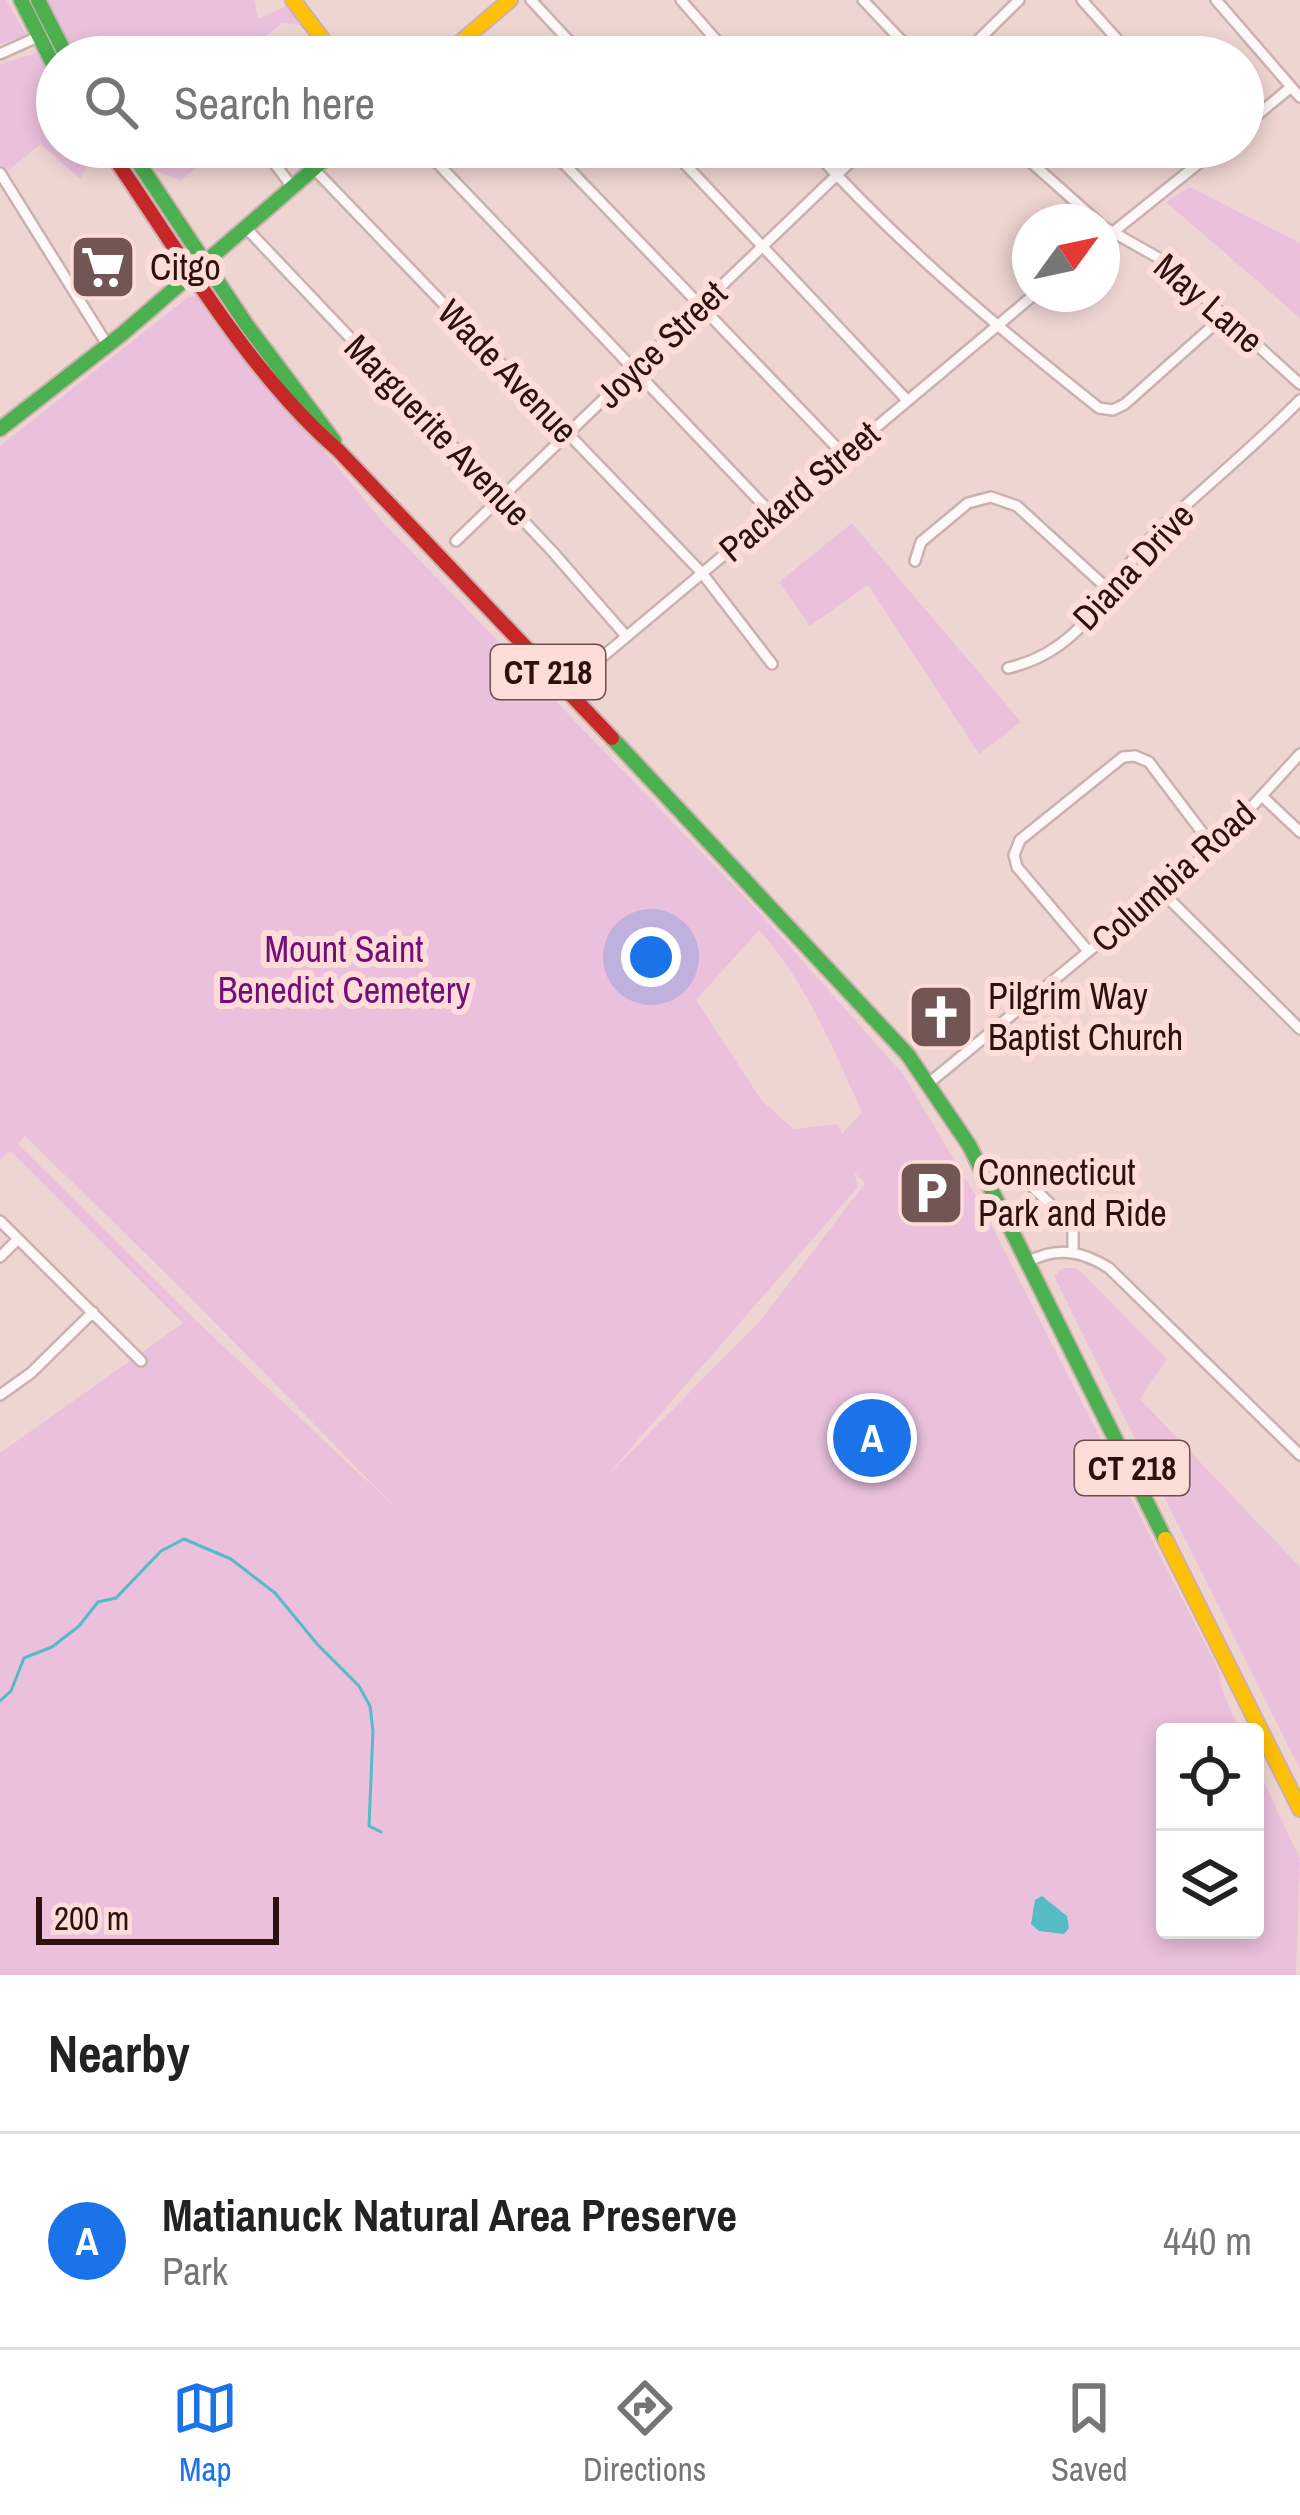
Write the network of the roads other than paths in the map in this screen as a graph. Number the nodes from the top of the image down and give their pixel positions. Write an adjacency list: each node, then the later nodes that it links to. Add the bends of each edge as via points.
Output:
1 (21, 0): 11 (main road)
2 (38, 0): 11 (main road)
3 (292, 0): 13 (main road)
4 (510, 0): 14 (main road)
5 (531, 0): 15 (street)
6 (680, 0): 16 (street)
7 (863, 0): 17 (street)
8 (1019, 0): 18 (street)
9 (1082, 0): 19 (street)
10 (1216, 0): 20 (street)
11 (44, 34): 12 (street)
12 (40, 36)
13 (320, 36)
14 (473, 36)
15 (564, 36)
16 (712, 36)
17 (897, 36)
18 (982, 36)
19 (1114, 36)
20 (1247, 36)
21 (36, 38): 22 (street)
22 (0, 54)
23 (1264, 56): 24 (street)
24 (1291, 87): 25 (street); 26 (street)
25 (1300, 97)
26 (1264, 110)
27 (121, 168): 48 (main road, CT 218)
28 (142, 168): 47 (main road, CT 218)
29 (277, 168): 41 (street)
30 (316, 168): 38 (main road)
31 (442, 168): 54 (street)
32 (568, 168): 49 (street)
33 (689, 168): 46 (street)
34 (830, 168): 40 (street)
35 (844, 168): 40 (street, Joyce Street)
36 (1037, 168): 42 (street, May Lane)
37 (1188, 168): 43 (street)
38 (314, 170): 41 (main road); 59 (street, Wade Avenue)
39 (0, 173): 53 (street)
40 (836, 175): 46 (street, Joyce Street); 52 (street)
41 (292, 188): 44 (main road)
42 (1075, 204)
43 (1120, 218)
44 (246, 228): 47 (main road); 62 (street, Marguerite Avenue)
45 (1120, 236): 51 (street, May Lane, via 1165,261)
46 (762, 247): 49 (street, Joyce Street); 56 (street)
47 (206, 264): 48 (main road); 60 (main road, CT 218)
48 (193, 274): 53 (main road); 60 (main road, CT 218, via 290,404)
49 (700, 305): 54 (street, Joyce Street); 61 (street)
50 (1012, 312): 52 (street, Packard Street)
51 (1226, 314): 52 (street, via 1113,410 1099,408); 55 (street, May Lane)
52 (995, 325): 56 (street, Packard Street)
53 (108, 346): 58 (main road)
54 (634, 369): 59 (street, Joyce Street); 63 (street)
55 (1300, 384)
56 (906, 399): 61 (street, Packard Street)
57 (1300, 400): 67 (street, Diana Drive, via 1132,557)
58 (0, 429)
59 (567, 433): 62 (street, Joyce Street); 66 (street, Wade Avenue)
60 (338, 449): 71 (main road, CT 218)
61 (843, 454): 63 (street, Packard Street)
62 (501, 497): 64 (street, Joyce Street); 68 (street, Marguerite Avenue)
63 (771, 513): 66 (street, Packard Street)
64 (457, 541)
65 (915, 561): 67 (street, via 921,542 968,503 991,497 1017,506)
66 (702, 573): 68 (street, Packard Street); 69 (street, Wade Avenue)
67 (1110, 591): 70 (street, Diana Drive, via 1088,622 1030,663)
68 (626, 636): 71 (street, Packard Street)
69 (772, 664)
70 (1008, 668)
71 (564, 689): 79 (main road, CT 218, via 884,1025)
72 (1300, 754): 73 (street, Columbia Road)
73 (1262, 796): 74 (street); 75 (street, Columbia Road)
74 (1300, 832)
75 (1214, 848): 76 (street, Columbia Road); 77 (street, via 1149,762 1135,756 1123,757 1054,812 1014,855)
76 (1162, 892): 77 (street, Columbia Road); 78 (street)
77 (1088, 951): 79 (street, Columbia Road)
78 (1300, 1029)
79 (928, 1083): 85 (main road, CT 218)
80 (1013, 1168): 83 (street, via 1073,1226)
81 (0, 1221): 82 (street)
82 (18, 1239): 84 (street); 86 (street)
83 (1072, 1252): 85 (street); 89 (street, via 1120,1277)
84 (0, 1258)
85 (1028, 1262): 90 (main road, CT 218)
86 (93, 1312): 87 (street); 88 (street)
87 (141, 1361)
88 (0, 1395)
89 (1300, 1455)
90 (1300, 1809)

